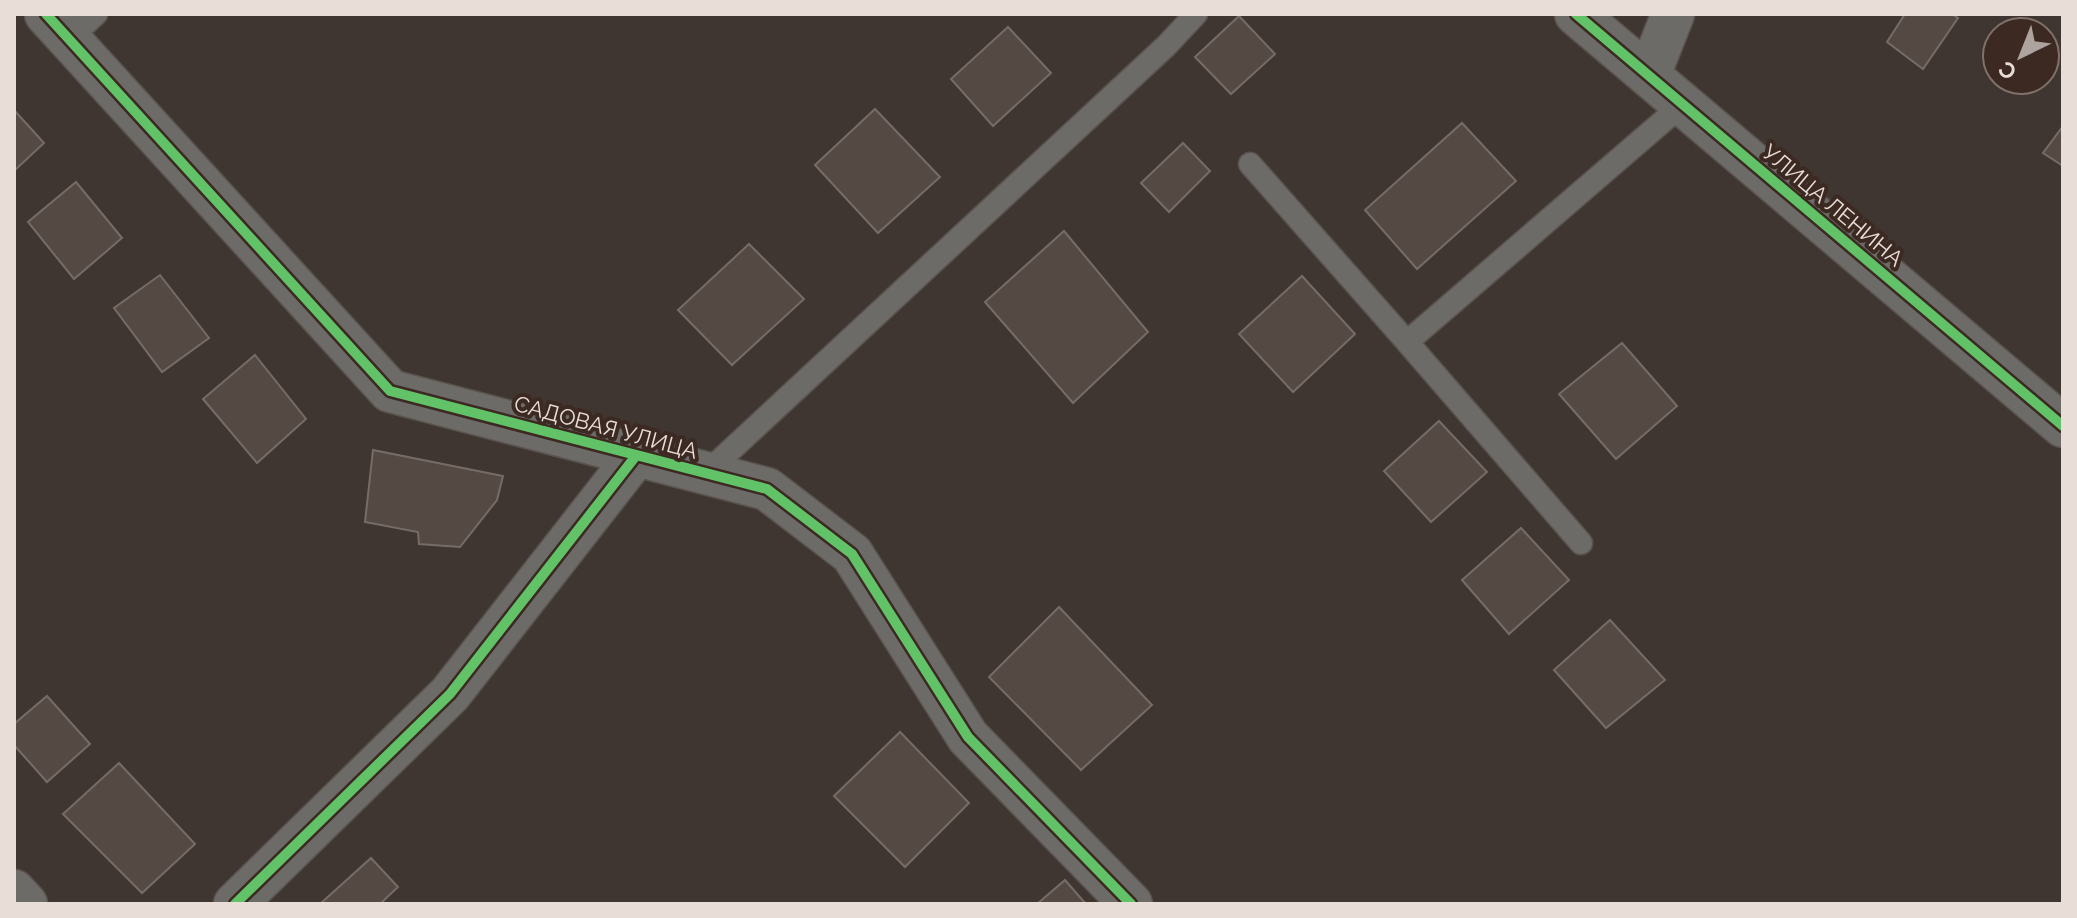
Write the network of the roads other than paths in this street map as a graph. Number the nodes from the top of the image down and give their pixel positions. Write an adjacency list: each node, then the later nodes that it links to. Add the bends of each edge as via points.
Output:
1 (1196, 14): 11 (lane)
2 (1576, 14): 5 (street, УЛИЦА ЛЕНИНА)
3 (1673, 14): 5 (street)
4 (70, 22): 10 (street, САДОВАЯ УЛИЦА, via 390,391)
5 (1649, 75): 6 (street, УЛИЦА ЛЕНИНА)
6 (1683, 104): 8 (lane); 9 (street, УЛИЦА ЛЕНИНА)
7 (1250, 164): 8 (lane)
8 (1407, 342): 12 (lane)
9 (2063, 426)
10 (635, 457): 11 (street, САДОВАЯ УЛИЦА); 15 (street, via 450,694)
11 (705, 474): 16 (street, САДОВАЯ УЛИЦА, via 767,489 852,554 968,737)
12 (1581, 543)
13 (14, 891): 14 (street)
14 (26, 904)
15 (235, 904)
16 (1131, 904)

